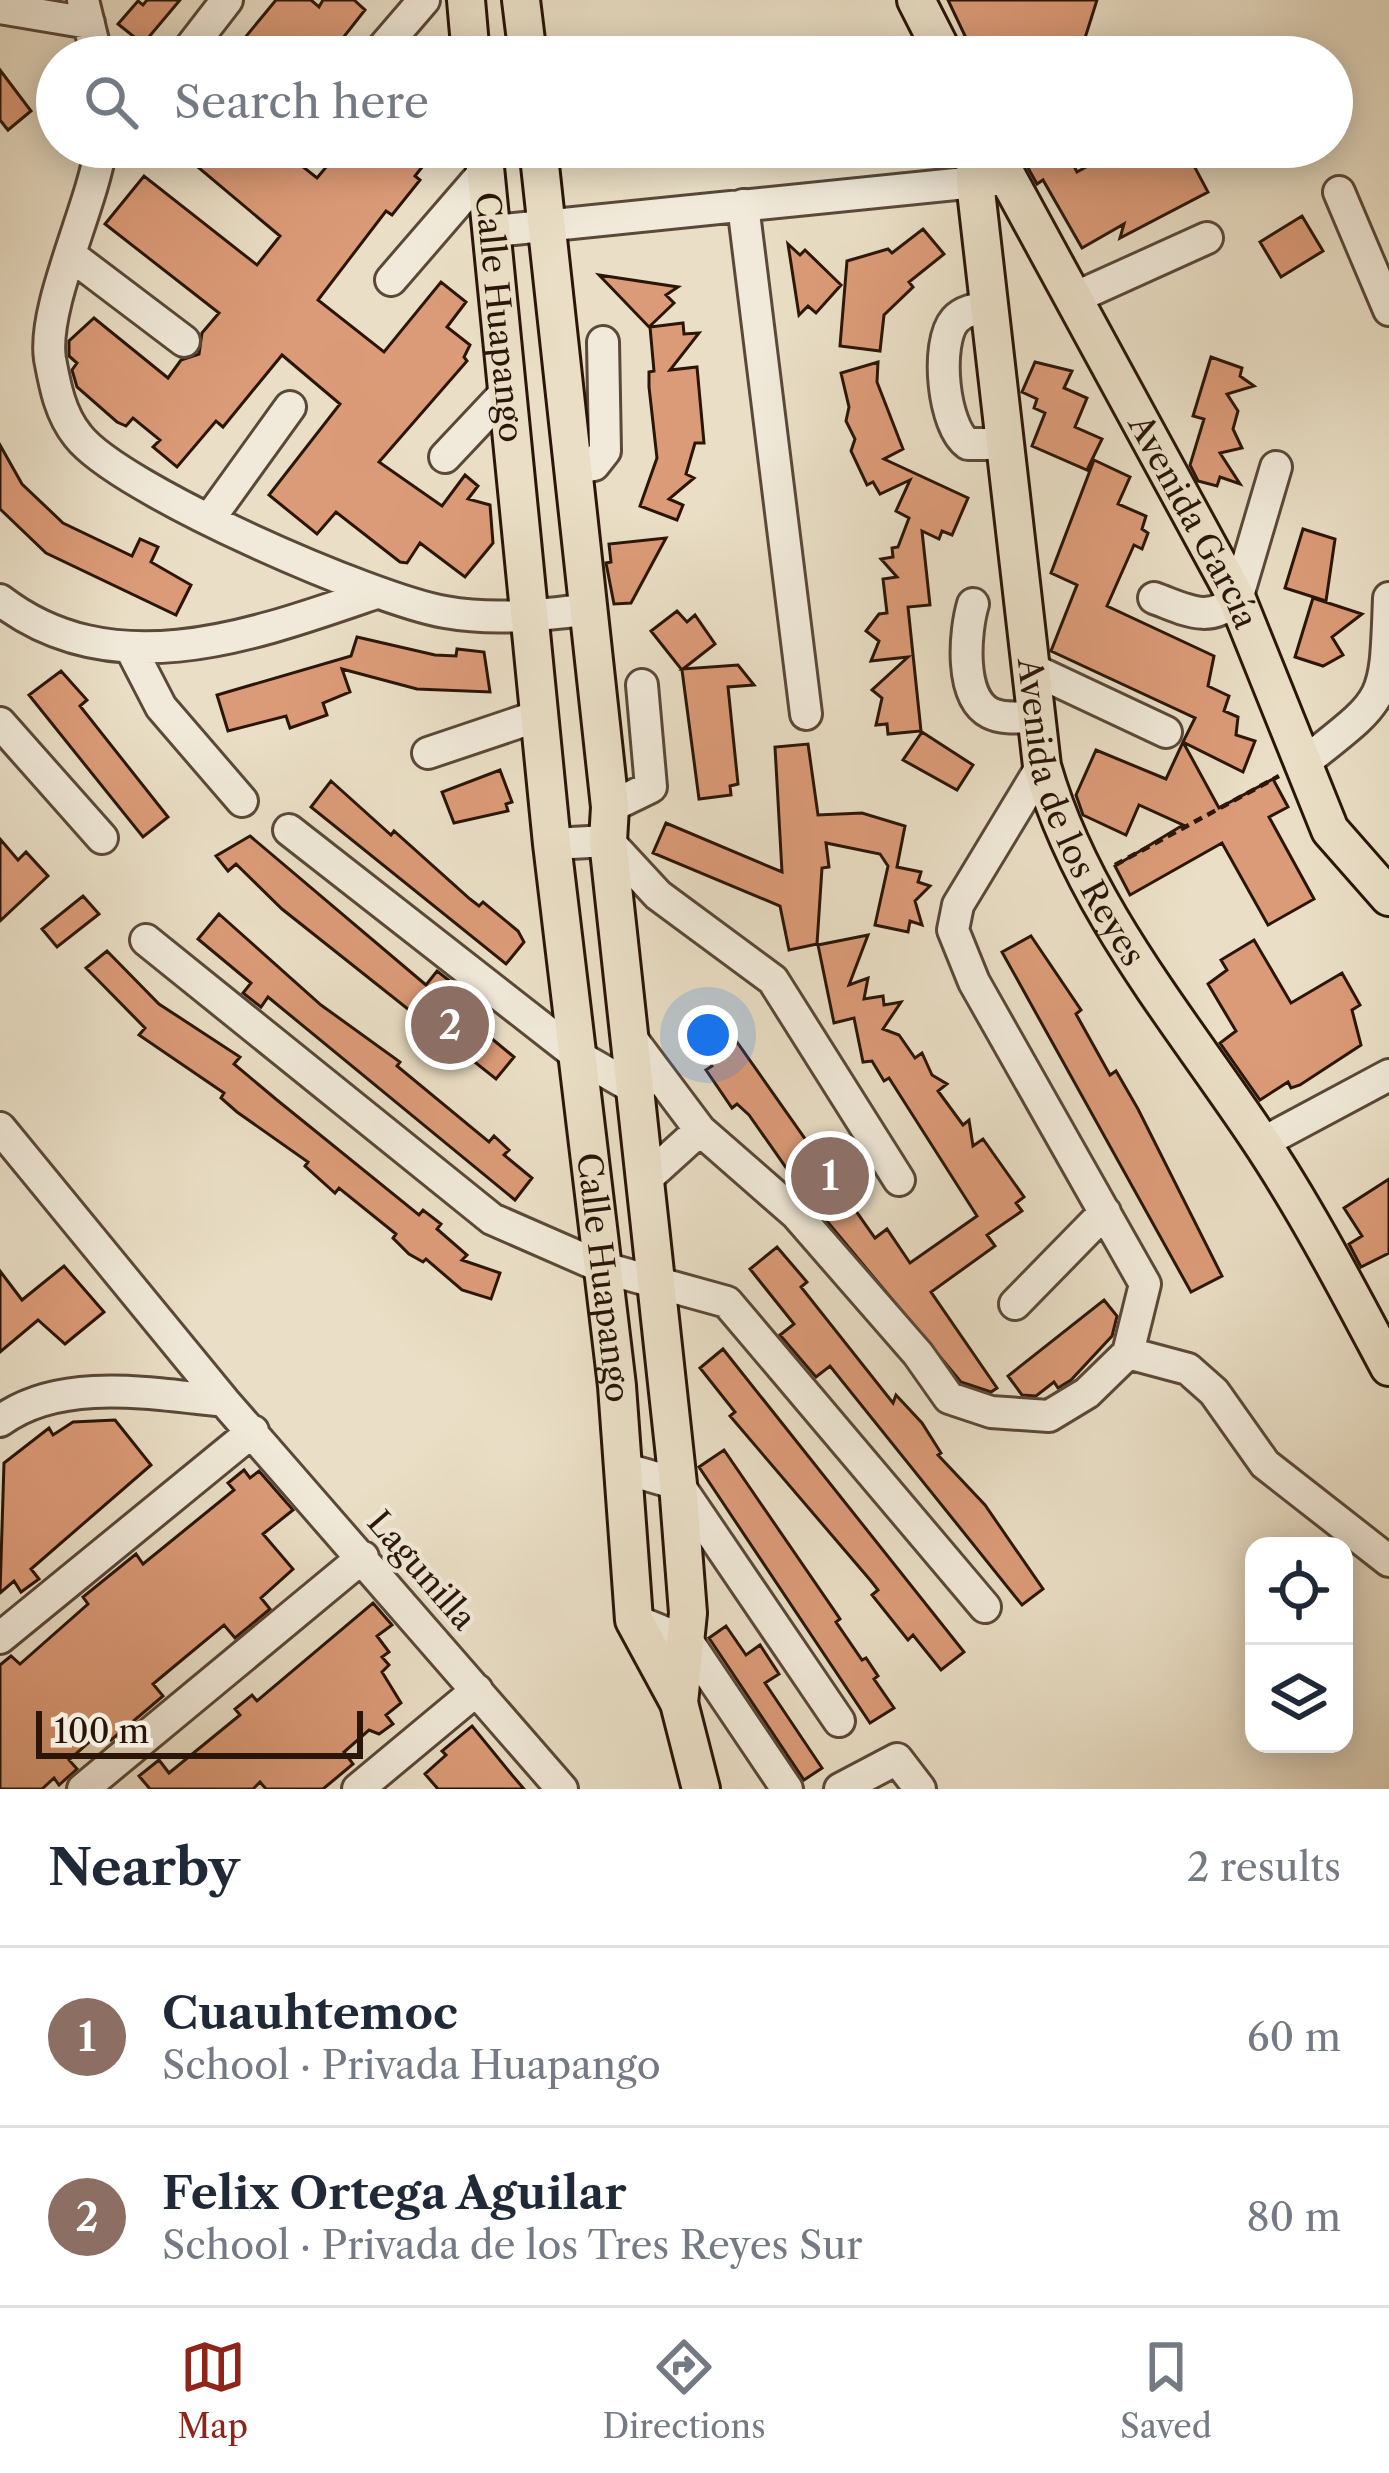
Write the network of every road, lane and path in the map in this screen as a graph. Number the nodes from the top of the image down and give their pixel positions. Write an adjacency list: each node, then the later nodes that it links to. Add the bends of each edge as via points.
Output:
1 (227, 0): 9 (street)
2 (424, 0): 10 (street)
3 (466, 0): 11 (main road)
4 (521, 0): 12 (main road)
5 (916, 0): 13 (main road)
6 (0, 8): 7 (street)
7 (39, 8): 8 (street)
8 (86, 11)
9 (199, 36)
10 (393, 36)
11 (469, 36)
12 (525, 36)
13 (934, 36)
14 (98, 168): 26 (street)
15 (476, 168): 27 (street)
16 (485, 168): 24 (main road, Calle Huapango)
17 (540, 168): 23 (main road, Calle Huapango)
18 (965, 168): 22 (street)
19 (988, 168): 29 (main road, Avenida de los Reyes)
20 (990, 168): 28 (main road, Avenida García)
21 (1339, 192): 30 (street)
22 (742, 206): 23 (street); 51 (street)
23 (547, 228): 24 (street); 38 (main road, Calle Huapango)
24 (494, 231): 33 (main road, Calle Huapango)
25 (1207, 238): 28 (street)
26 (73, 256): 31 (street); 39 (street, via 50,329 61,408 113,470)
27 (391, 280)
28 (1072, 299): 44 (main road, Avenida García)
29 (990, 307): 35 (main road, Avenida de los Reyes); 35 (street, via 959,315 950,328 950,424 968,444)
30 (1389, 310)
31 (184, 340)
32 (603, 342): 38 (street, via 605,451 594,465)
33 (508, 389): 36 (street); 47 (main road, Calle Huapango)
34 (290, 406): 39 (street)
35 (1006, 444): 49 (main road, Avenida de los Reyes)
36 (445, 457)
37 (1276, 467): 44 (street)
38 (576, 468): 46 (main road, Calle Huapango)
39 (210, 518): 40 (street)
40 (376, 592): 47 (street, via 446,613); 48 (street, via 225,641)
41 (1154, 598): 44 (street, via 1204,616)
42 (1389, 598): 57 (street, via 1386,681 1378,699)
43 (0, 599): 48 (street, via 54,628)
44 (1237, 599): 57 (main road, Avenida García)
45 (973, 604): 53 (street, via 966,652 975,697 999,717)
46 (591, 609): 47 (street); 60 (main road, Calle Huapango)
47 (532, 617): 52 (main road, Calle Huapango)
48 (131, 649): 59 (street, via 161,707)
49 (1034, 670): 53 (main road, Avenida de los Reyes); 55 (street)
50 (642, 685): 60 (street, via 651,787)
51 (806, 714)
52 (541, 715): 56 (street); 63 (main road, Calle Huapango)
53 (1038, 717): 58 (main road, Avenida de los Reyes)
54 (0, 724): 62 (street)
55 (1166, 732)
56 (428, 753)
57 (1305, 762): 64 (path); 65 (main road, Avenida García, via 1330,830)
58 (1042, 766): 64 (main road, Avenida de los Reyes); 76 (street, via 969,881 953,930)
59 (242, 801)
60 (609, 824): 63 (street); 67 (main road, Calle Huapango); 75 (street, via 658,895 772,980)
61 (289, 830): 68 (street)
62 (103, 838)
63 (552, 844): 68 (main road, Calle Huapango)
64 (1086, 881): 73 (main road, Avenida de los Reyes)
65 (1389, 897)
66 (146, 940): 77 (street, via 459,1195 522,1235)
67 (634, 1042): 70 (main road, Calle Huapango); 72 (street)
68 (578, 1056): 70 (street); 77 (main road, Calle Huapango)
69 (1389, 1075): 73 (street)
70 (639, 1091): 74 (main road, Calle Huapango)
71 (0, 1128): 83 (street, Lagunilla)
72 (700, 1130): 74 (street); 81 (street, via 796,1214 949,1398 991,1412 1049,1416)
73 (1262, 1143): 80 (main road, Avenida de los Reyes)
74 (647, 1178): 78 (main road, Calle Huapango)
75 (899, 1180)
76 (1105, 1212): 79 (street); 81 (street, via 1145,1284)
77 (604, 1268): 78 (street); 86 (main road, Calle Huapango)
78 (657, 1282): 87 (main road, Calle Huapango); 90 (street, via 712,1294 740,1312)
79 (1016, 1304)
80 (1376, 1311): 82 (main road, Avenida de los Reyes)
81 (1128, 1353): 89 (street, via 1188,1369 1265,1464)
82 (1389, 1367)
83 (224, 1401): 84 (street, via 60,1395); 85 (street, Lagunilla)
84 (3, 1413)
85 (254, 1431): 88 (street, Lagunilla); 92 (street)
86 (622, 1468): 87 (street); 91 (main road, Calle Huapango)
87 (678, 1484): 93 (main road, Calle Huapango); 96 (street)
88 (364, 1556): 94 (street, Lagunilla); 97 (street)
89 (1389, 1561)
90 (985, 1607)
91 (634, 1620): 93 (street); 95 (main road, Calle Huapango)
92 (0, 1638)
93 (688, 1642): 95 (main road, Calle Huapango); 101 (street)
94 (477, 1690): 98 (street); 99 (street, Lagunilla)
95 (679, 1703): 100 (main road, Calle Huapango)
96 (839, 1721)
97 (83, 1789)
98 (358, 1789)
99 (562, 1789)
100 (700, 1789)
101 (787, 1789)
102 (840, 1789): 103 (street, via 897,1759)
103 (920, 1789)

